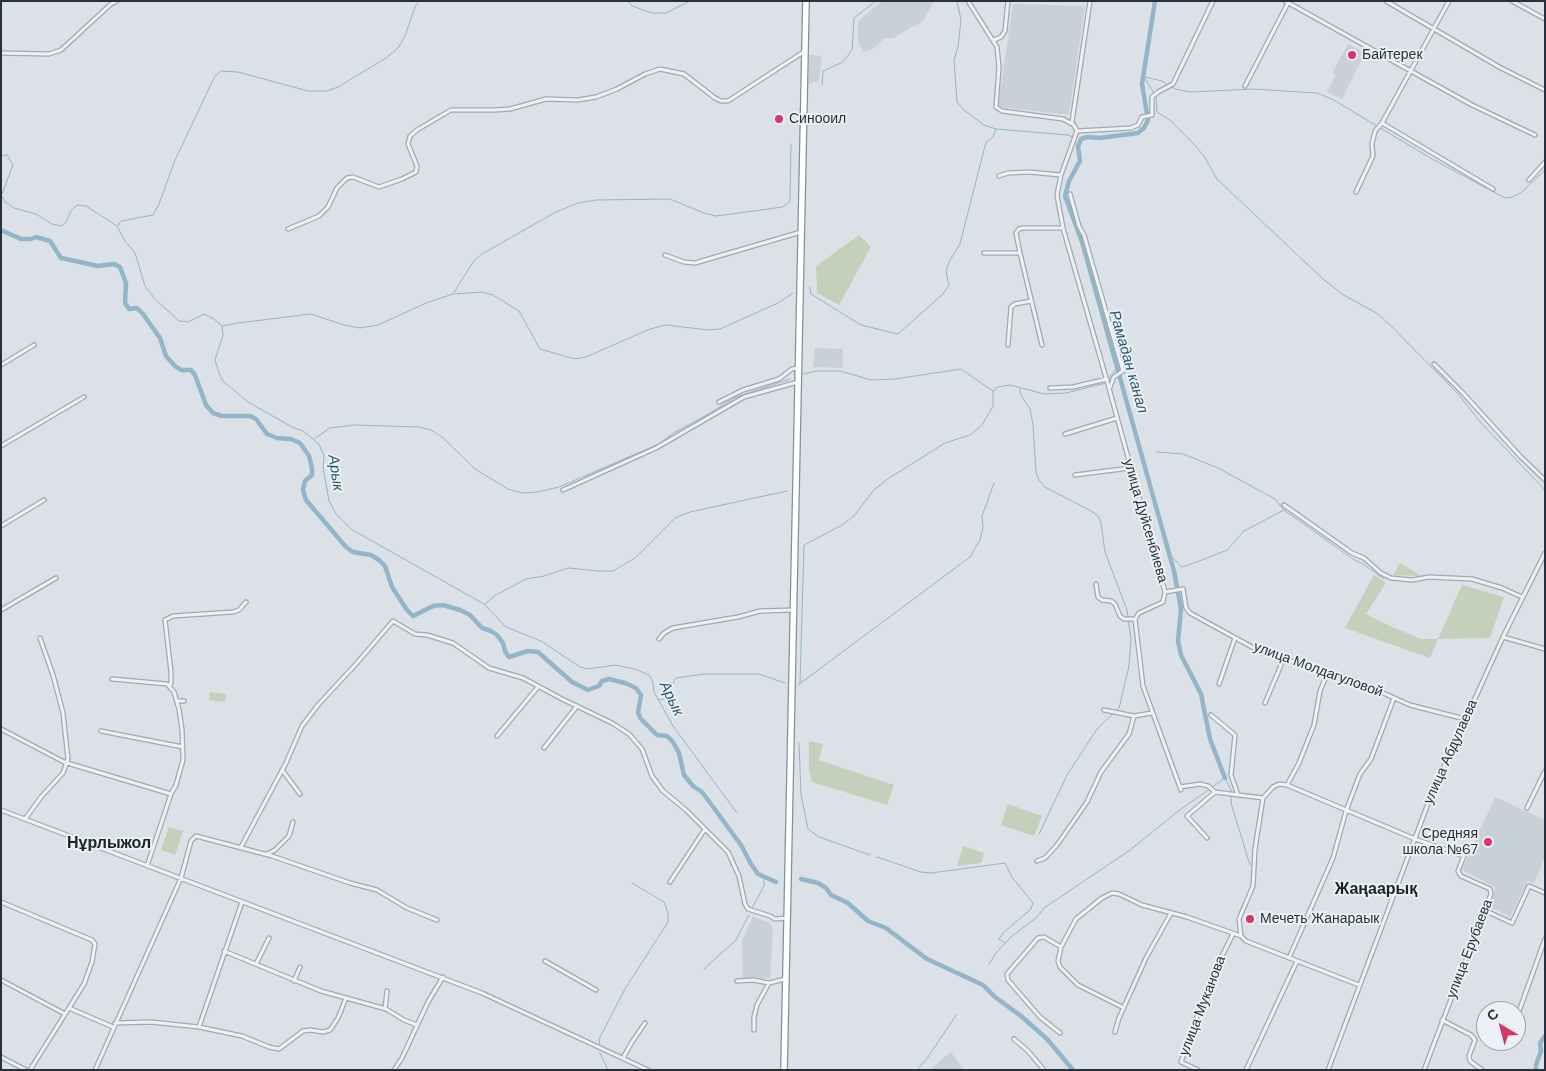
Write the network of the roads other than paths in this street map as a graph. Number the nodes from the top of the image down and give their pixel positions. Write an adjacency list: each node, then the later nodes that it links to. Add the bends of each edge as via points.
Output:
1 (117, 1): 15 (street, via 62,50 49,54)
2 (806, 1): 14 (highway)
3 (968, 1): 13 (street)
4 (1008, 1): 13 (street, via 1005,31)
5 (1090, 1): 19 (street)
6 (1213, 1): 21 (street, via 1173,84 1152,97 1152,116 1142,117 1138,125 1131,128)
7 (1386, 1): 12 (street)
8 (1449, 1): 12 (street)
9 (1512, 1): 11 (street)
10 (1286, 2): 16 (street); 17 (street)
11 (1545, 20)
12 (1434, 29): 16 (street); 18 (street)
13 (994, 40): 19 (street, via 999,67 996,108)
14 (806, 51): 31 (street, via 726,102 715,98 684,74 660,69 596,97 546,99 510,109 451,110 410,136 408,144 417,166 416,172 379,187 353,177 347,178 319,216); 32 (highway)
15 (1, 53)
16 (1410, 72): 20 (street); 22 (street)
17 (1245, 86)
18 (1545, 90)
19 (1072, 123): 21 (street)
20 (1382, 123): 27 (street); 28 (street, via 1375,131 1373,156)
21 (1077, 131): 24 (street, улица Дуйсенбиева)
22 (1535, 135)
23 (1545, 162): 26 (street)
24 (1061, 175): 25 (street, via 1008,172); 30 (street, улица Дуйсенбиева, via 1057,195)
25 (999, 176)
26 (1529, 180)
27 (1493, 189)
28 (1356, 192)
29 (1070, 194): 46 (street, via 1123,372 1114,377)
30 (1063, 228): 34 (street, via 1018,229); 43 (street, улица Дуйсенбиева)
31 (288, 229)
32 (801, 231): 35 (street, via 695,262); 42 (highway)
33 (984, 253): 34 (street)
34 (1020, 253): 36 (street)
35 (665, 255)
36 (1031, 301): 38 (street, via 1011,307); 39 (street)
37 (34, 345): 41 (street)
38 (1008, 345)
39 (1042, 345)
40 (1434, 364): 54 (street)
41 (1, 365)
42 (798, 368): 44 (highway); 48 (street, via 779,379)
43 (1107, 379): 45 (street, via 1073,387); 46 (street, улица Дуйсенбиева)
44 (798, 382): 55 (street, via 744,398 656,448); 66 (highway)
45 (1050, 388)
46 (1109, 388): 49 (street, улица Дуйсенбиева)
47 (84, 397): 51 (street)
48 (718, 402)
49 (1117, 418): 50 (street); 52 (street, улица Дуйсенбиева)
50 (1065, 434)
51 (1, 446)
52 (1130, 468): 53 (street); 62 (street, улица Дуйсенбиева)
53 (1075, 475)
54 (1545, 480)
55 (563, 490)
56 (44, 500): 58 (street)
57 (1284, 505): 63 (street, via 1391,578 1472,579)
58 (1, 526)
59 (1545, 553): 63 (street, улица Абдулаева)
60 (56, 578): 65 (street)
61 (1096, 584): 67 (street, via 1098,597 1115,604 1124,619)
62 (1165, 592): 67 (street, улица Дуйсенбиева, via 1163,602 1139,613); 70 (street, улица Молдагуловой, via 1183,589 1190,613)
63 (1522, 597): 68 (street, улица Абдулаева)
64 (246, 602): 77 (street, via 233,612 173,616 166,620)
65 (1, 610)
66 (793, 610): 71 (street, via 760,611 673,628); 122 (highway)
67 (1135, 619): 85 (street, via 1143,686)
68 (1503, 637): 72 (street); 88 (street, улица Абдулаева)
69 (40, 638): 94 (street, via 63,713)
70 (1235, 638): 73 (street, улица Молдагуловой, via 1262,652); 76 (street)
71 (659, 639)
72 (1545, 649)
73 (1284, 658): 74 (street, улица Молдагуловой); 82 (street)
74 (1328, 672): 79 (street, улица Молдагуловой); 97 (street, via 1320,691 1314,725)
75 (112, 679): 77 (street)
76 (1219, 684)
77 (170, 686): 80 (street)
78 (538, 687): 83 (street); 91 (street); 95 (street, via 523,678 488,668 453,643 415,634 393,621 311,713)
79 (1394, 698): 88 (street, улица Молдагуловой); 105 (street)
80 (177, 701): 81 (street); 92 (street)
81 (184, 702)
82 (1265, 703)
83 (576, 706): 93 (street); 108 (street, via 629,734 642,749 652,776 663,791)
84 (1104, 710): 87 (street)
85 (1152, 713): 87 (street); 98 (street, via 1180,788 1200,784)
86 (1211, 715): 101 (street, via 1235,735 1231,775)
87 (1134, 716): 113 (street, via 1129,734 1101,772 1087,802 1057,845 1045,858)
88 (1465, 719): 110 (street, улица Абдулаева)
89 (1, 729): 94 (street)
90 (101, 731): 92 (street)
91 (497, 736)
92 (184, 747): 99 (street, via 180,772)
93 (544, 748)
94 (67, 763): 99 (street); 106 (street)
95 (282, 770): 100 (street); 111 (street)
96 (1545, 771): 103 (street)
97 (1287, 785): 102 (street, via 1273,787); 105 (street, улица Ерубаева)
98 (1215, 792): 101 (street); 109 (street, via 1187,816)
99 (171, 794): 114 (street)
100 (300, 794)
101 (1238, 795): 102 (street)
102 (1263, 798): 125 (street, via 1254,849 1253,886 1239,919)
103 (1527, 808)
104 (1, 810): 106 (street)
105 (1346, 811): 110 (street, улица Ерубаева); 130 (street, via 1333,858)
106 (25, 819): 114 (street)
107 (293, 822): 112 (street, via 289,836)
108 (705, 829): 116 (street); 122 (street, via 728,852 748,909 775,919)
109 (1208, 838)
110 (1415, 839): 120 (street, улица Ерубаева, via 1464,856 1458,871 1461,876 1490,889); 141 (street, улица Абдулаева)
111 (241, 847): 112 (street); 115 (street, via 194,837)
112 (267, 854): 123 (street, via 377,890 407,908)
113 (1037, 860)
114 (148, 866): 115 (street)
115 (181, 878): 119 (street); 152 (street)
116 (670, 882)
117 (1545, 893): 120 (street, via 1529,886 1512,923)
118 (1, 902): 146 (street, via 94,941 89,973)
119 (242, 902): 129 (street); 135 (street)
120 (1484, 910): 150 (street, улица Ерубаева)
121 (1171, 913): 124 (street); 128 (street, via 1112,893 1076,919); 147 (street)
122 (787, 918): 136 (highway)
123 (437, 920)
124 (1233, 934): 125 (street); 167 (street, улица Муканова, via 1210,980 1181,1062)
125 (1241, 936): 130 (street)
126 (269, 938): 133 (street)
127 (1545, 939): 145 (street)
128 (1061, 947): 147 (street, via 1060,967 1078,985); 157 (street, via 1044,937 1038,938 1007,974 1008,980 1040,1017)
129 (224, 951): 133 (street); 154 (street)
130 (1289, 958): 132 (street)
131 (545, 961): 142 (street)
132 (1297, 961): 141 (street); 168 (street)
133 (256, 964): 138 (street)
134 (300, 967): 138 (street)
135 (443, 977): 153 (street); 160 (street)
136 (786, 979): 140 (street); 165 (highway)
137 (1, 980): 149 (street)
138 (294, 981): 144 (street)
139 (737, 981): 140 (street)
140 (769, 983): 155 (street, via 757,1005)
141 (1359, 986): 169 (street, улица Абдулаева)
142 (596, 990)
143 (387, 991): 148 (street)
144 (346, 998): 148 (street); 154 (street, via 330,1030 303,1031 279,1049 236,1034)
145 (1523, 1001)
146 (68, 1008): 149 (street); 152 (street)
147 (1124, 1008): 156 (street)
148 (386, 1009): 153 (street)
149 (65, 1014): 161 (street)
150 (1442, 1020): 170 (street, улица Ерубаева); 171 (street, via 1471,1036 1474,1040 1470,1061)
151 (645, 1023): 160 (street)
152 (114, 1025): 154 (street, via 170,1023); 162 (street)
153 (417, 1025): 163 (street)
154 (199, 1027)
155 (754, 1030)
156 (1115, 1032)
157 (1060, 1033)
158 (1014, 1039): 166 (street)
159 (1, 1057): 161 (street)
160 (623, 1058): 164 (street)
161 (28, 1070)
162 (95, 1070)
163 (394, 1070)
164 (648, 1070)
165 (784, 1070)
166 (1044, 1070)
167 (1198, 1070)
168 (1246, 1070)
169 (1328, 1070)
170 (1424, 1070)
171 (1482, 1070)

